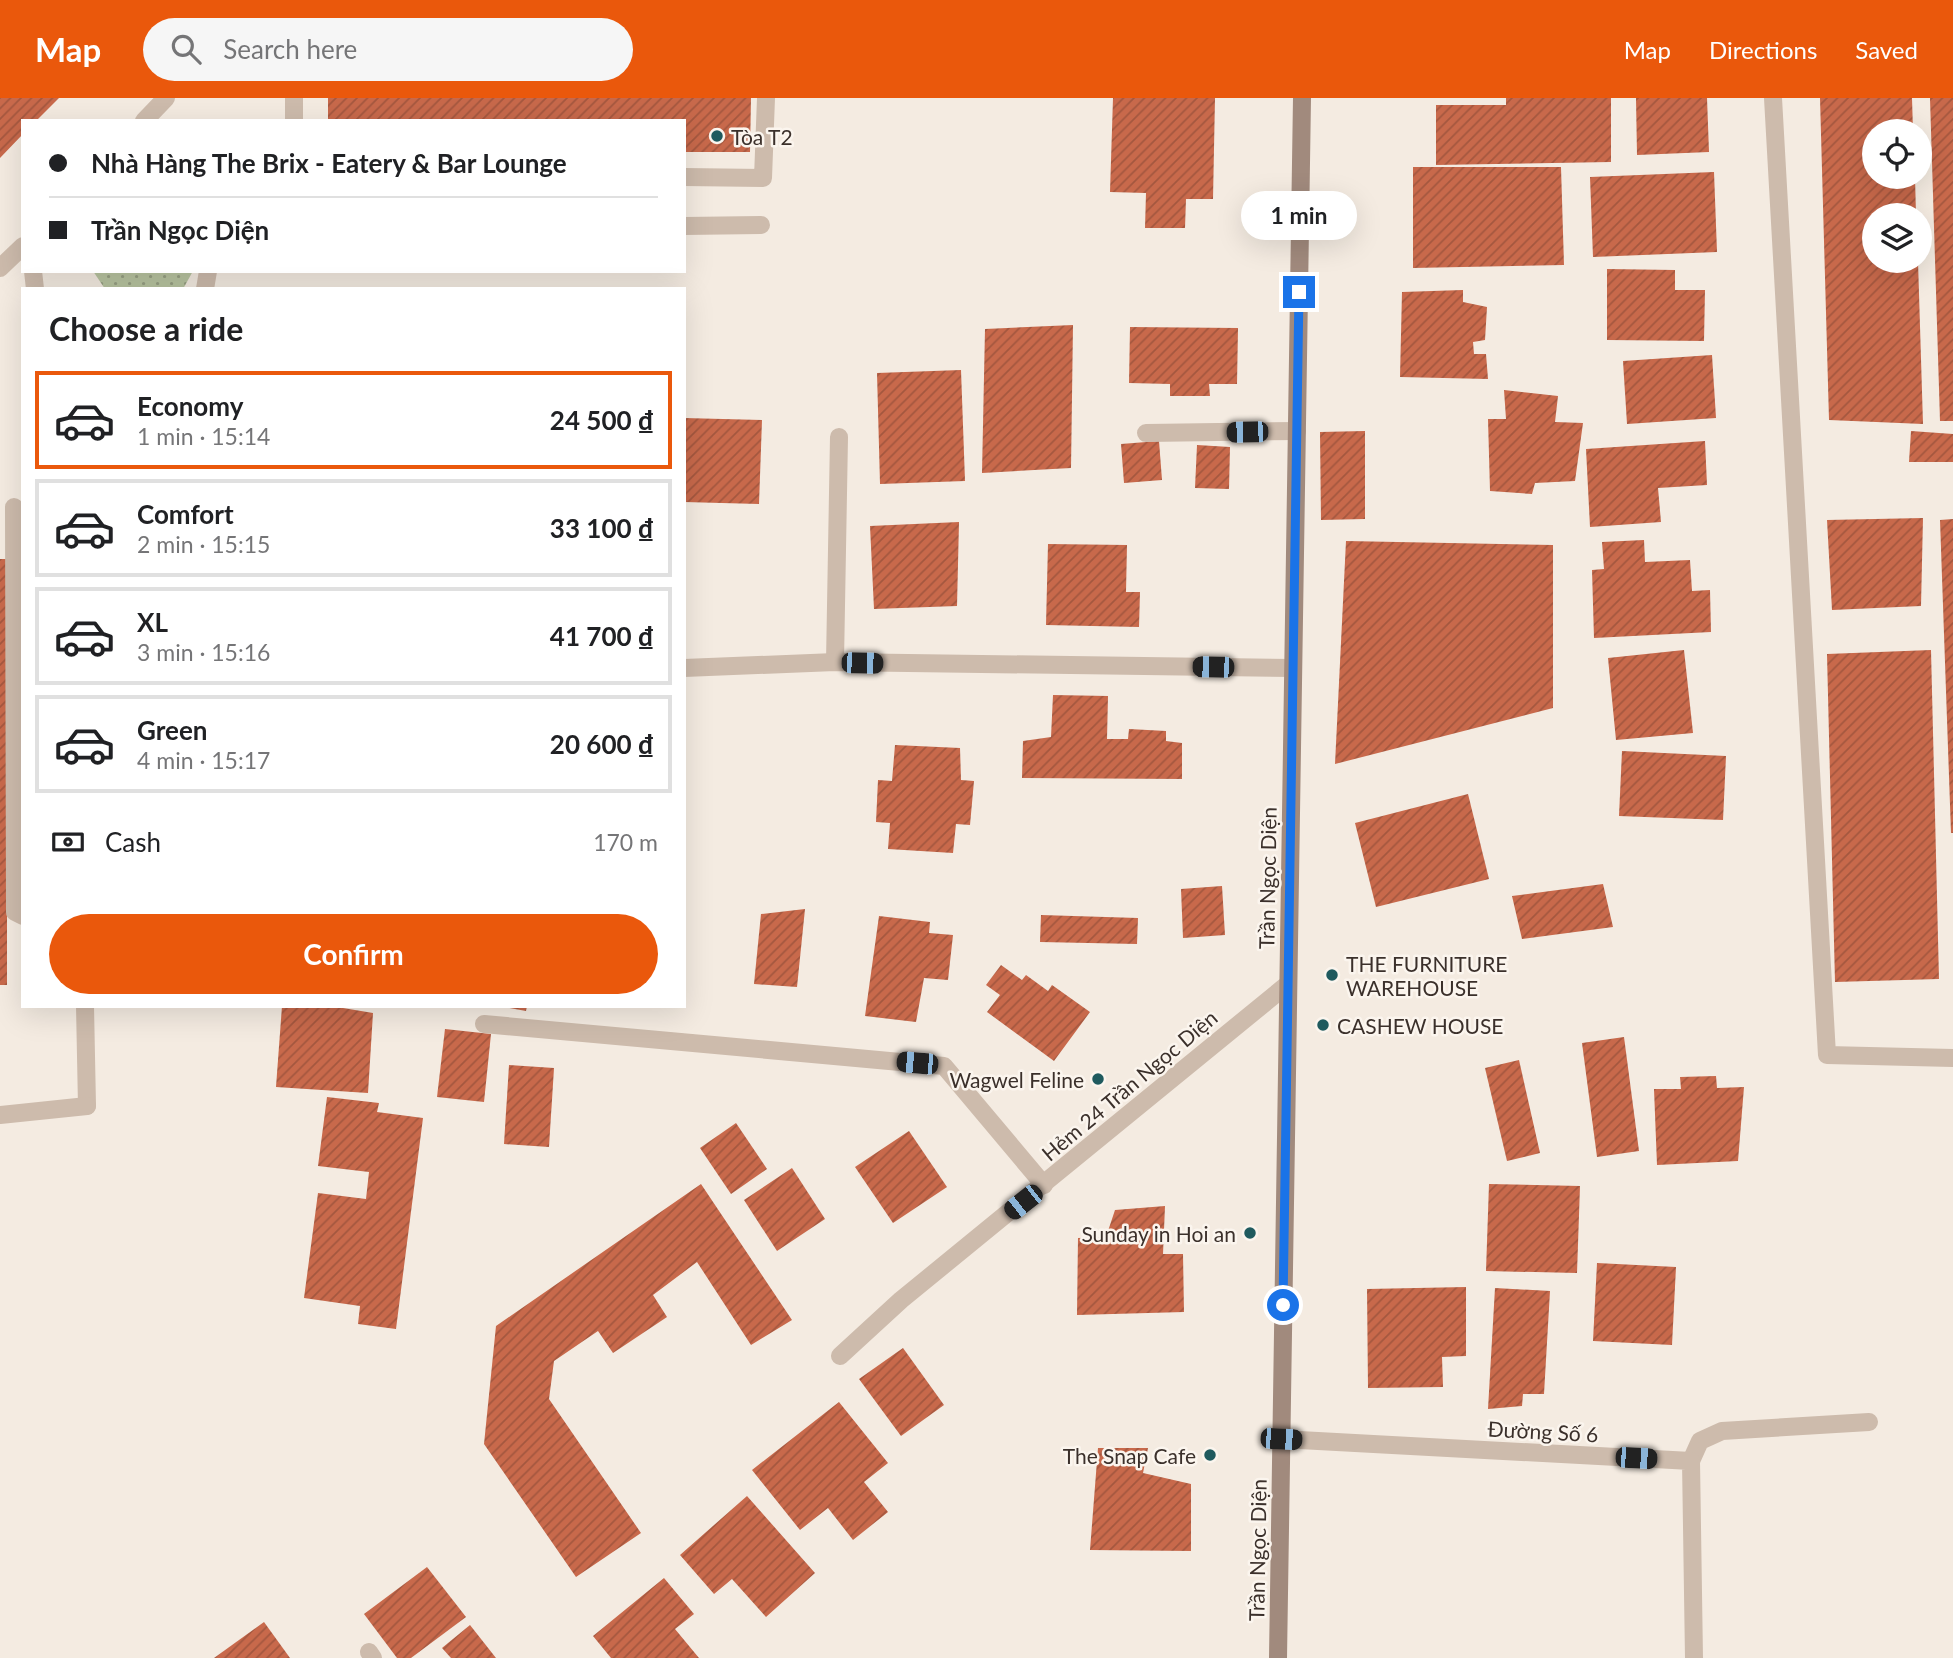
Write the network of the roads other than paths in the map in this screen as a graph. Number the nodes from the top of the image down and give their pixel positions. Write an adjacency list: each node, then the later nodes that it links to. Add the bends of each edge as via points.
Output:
1 (166, 98): 6 (street)
2 (294, 98): 7 (street)
3 (766, 98): 8 (street, via 763,178)
4 (1302, 98): 13 (street, Trần Ngọc Diện)
5 (1773, 98): 24 (street, via 1827,1055)
6 (146, 119)
7 (294, 119)
8 (686, 177)
9 (761, 225): 10 (street)
10 (686, 226)
11 (21, 248): 12 (street)
12 (0, 268)
13 (1297, 431): 14 (street); 19 (street, Trần Ngọc Diện)
14 (1146, 433)
15 (839, 438): 17 (street)
16 (12, 507): 20 (street, via 15,912)
17 (835, 662): 18 (street); 19 (street)
18 (686, 668)
19 (1293, 668): 21 (street, Trần Ngọc Diện)
20 (21, 915)
21 (1288, 984): 26 (street, Hẻm 24 Trần Ngọc Diện); 29 (street, Trần Ngọc Diện)
22 (85, 1008): 25 (street, via 87,1106)
23 (484, 1024): 26 (street, via 944,1066)
24 (1953, 1058)
25 (0, 1115)
26 (1044, 1185): 27 (street, Hẻm 24 Trần Ngọc Diện, via 901,1300)
27 (840, 1356)
28 (1869, 1422): 30 (street, via 1722,1431 1700,1441)
29 (1281, 1439): 30 (street, Đường Số 6); 31 (street, Trần Ngọc Diện)
30 (1691, 1461): 32 (street)
31 (1278, 1658)
32 (1694, 1658)

